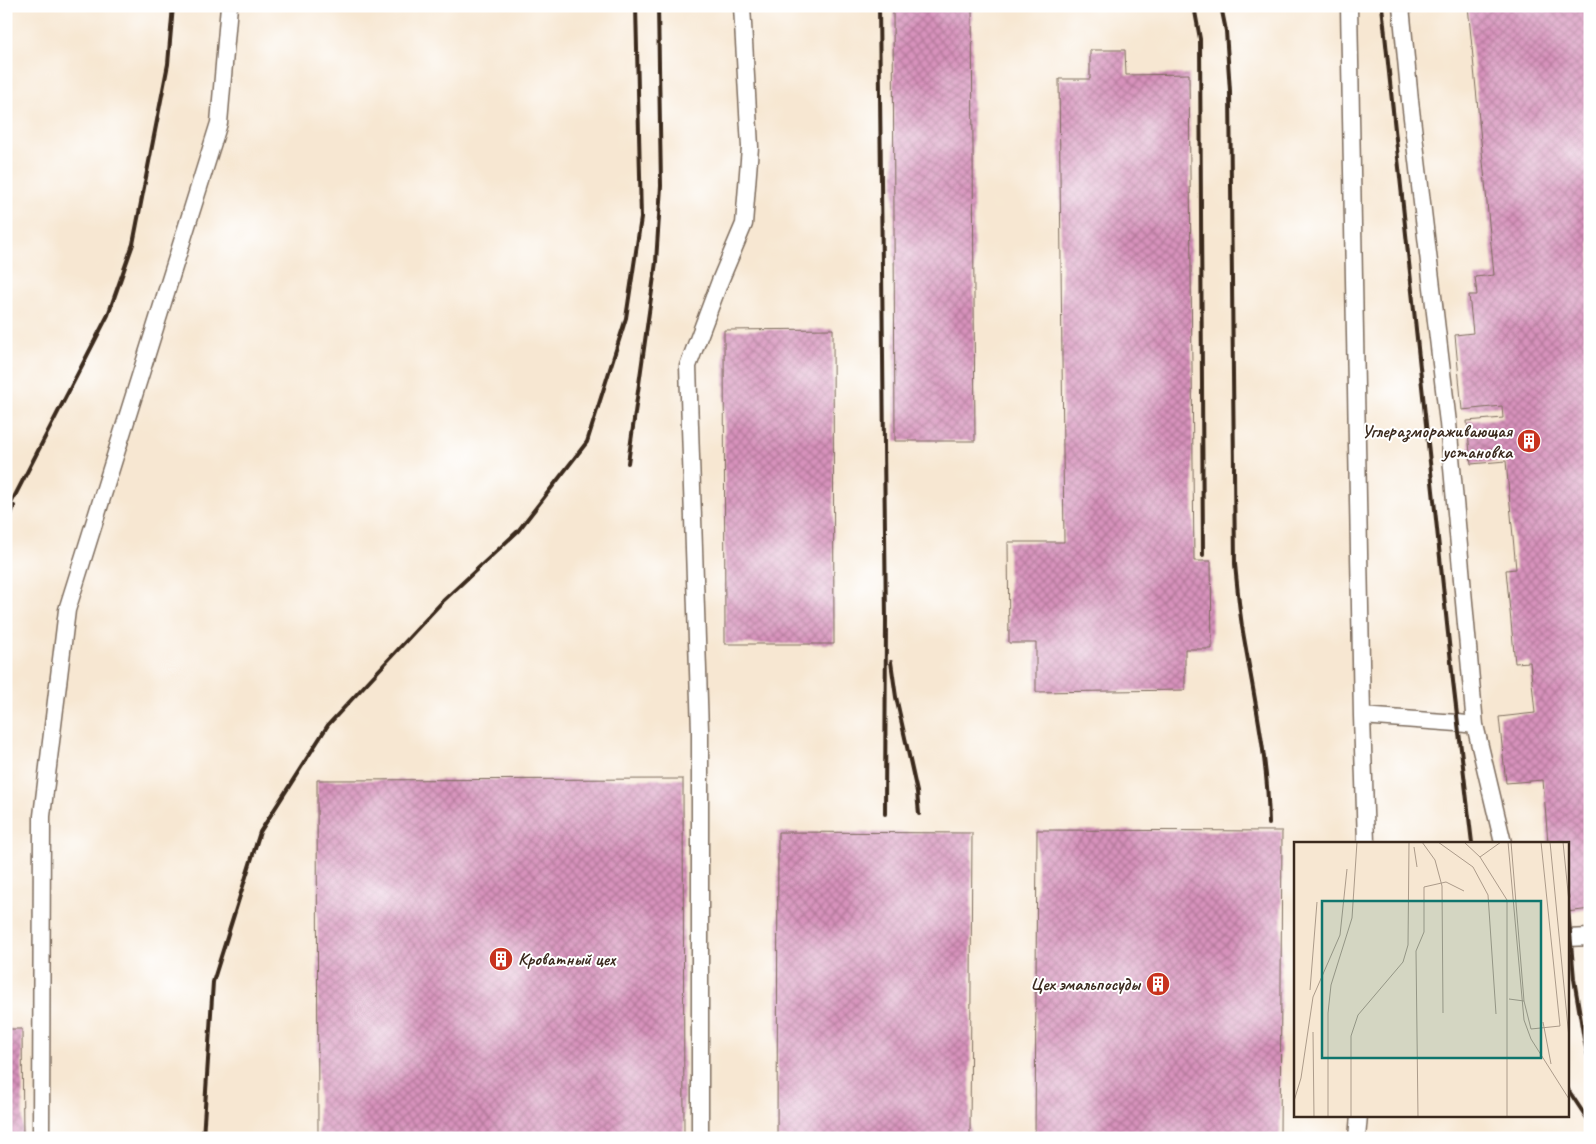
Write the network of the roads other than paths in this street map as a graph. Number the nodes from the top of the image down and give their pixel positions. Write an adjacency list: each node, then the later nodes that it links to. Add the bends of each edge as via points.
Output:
1 (229, 6): 12 (lane, via 219,123 67,610 42,816)
2 (742, 6): 13 (lane, via 750,147 744,224 688,366 700,731)
3 (1349, 6): 5 (lane)
4 (1401, 6): 6 (lane, via 1448,424)
5 (1362, 716): 6 (lane); 7 (lane)
6 (1475, 725): 8 (lane)
7 (1366, 842)
8 (1503, 842)
9 (1590, 937): 10 (lane)
10 (1568, 938)
11 (1359, 1116): 14 (lane)
12 (42, 1138)
13 (700, 1138)
14 (1357, 1138)

